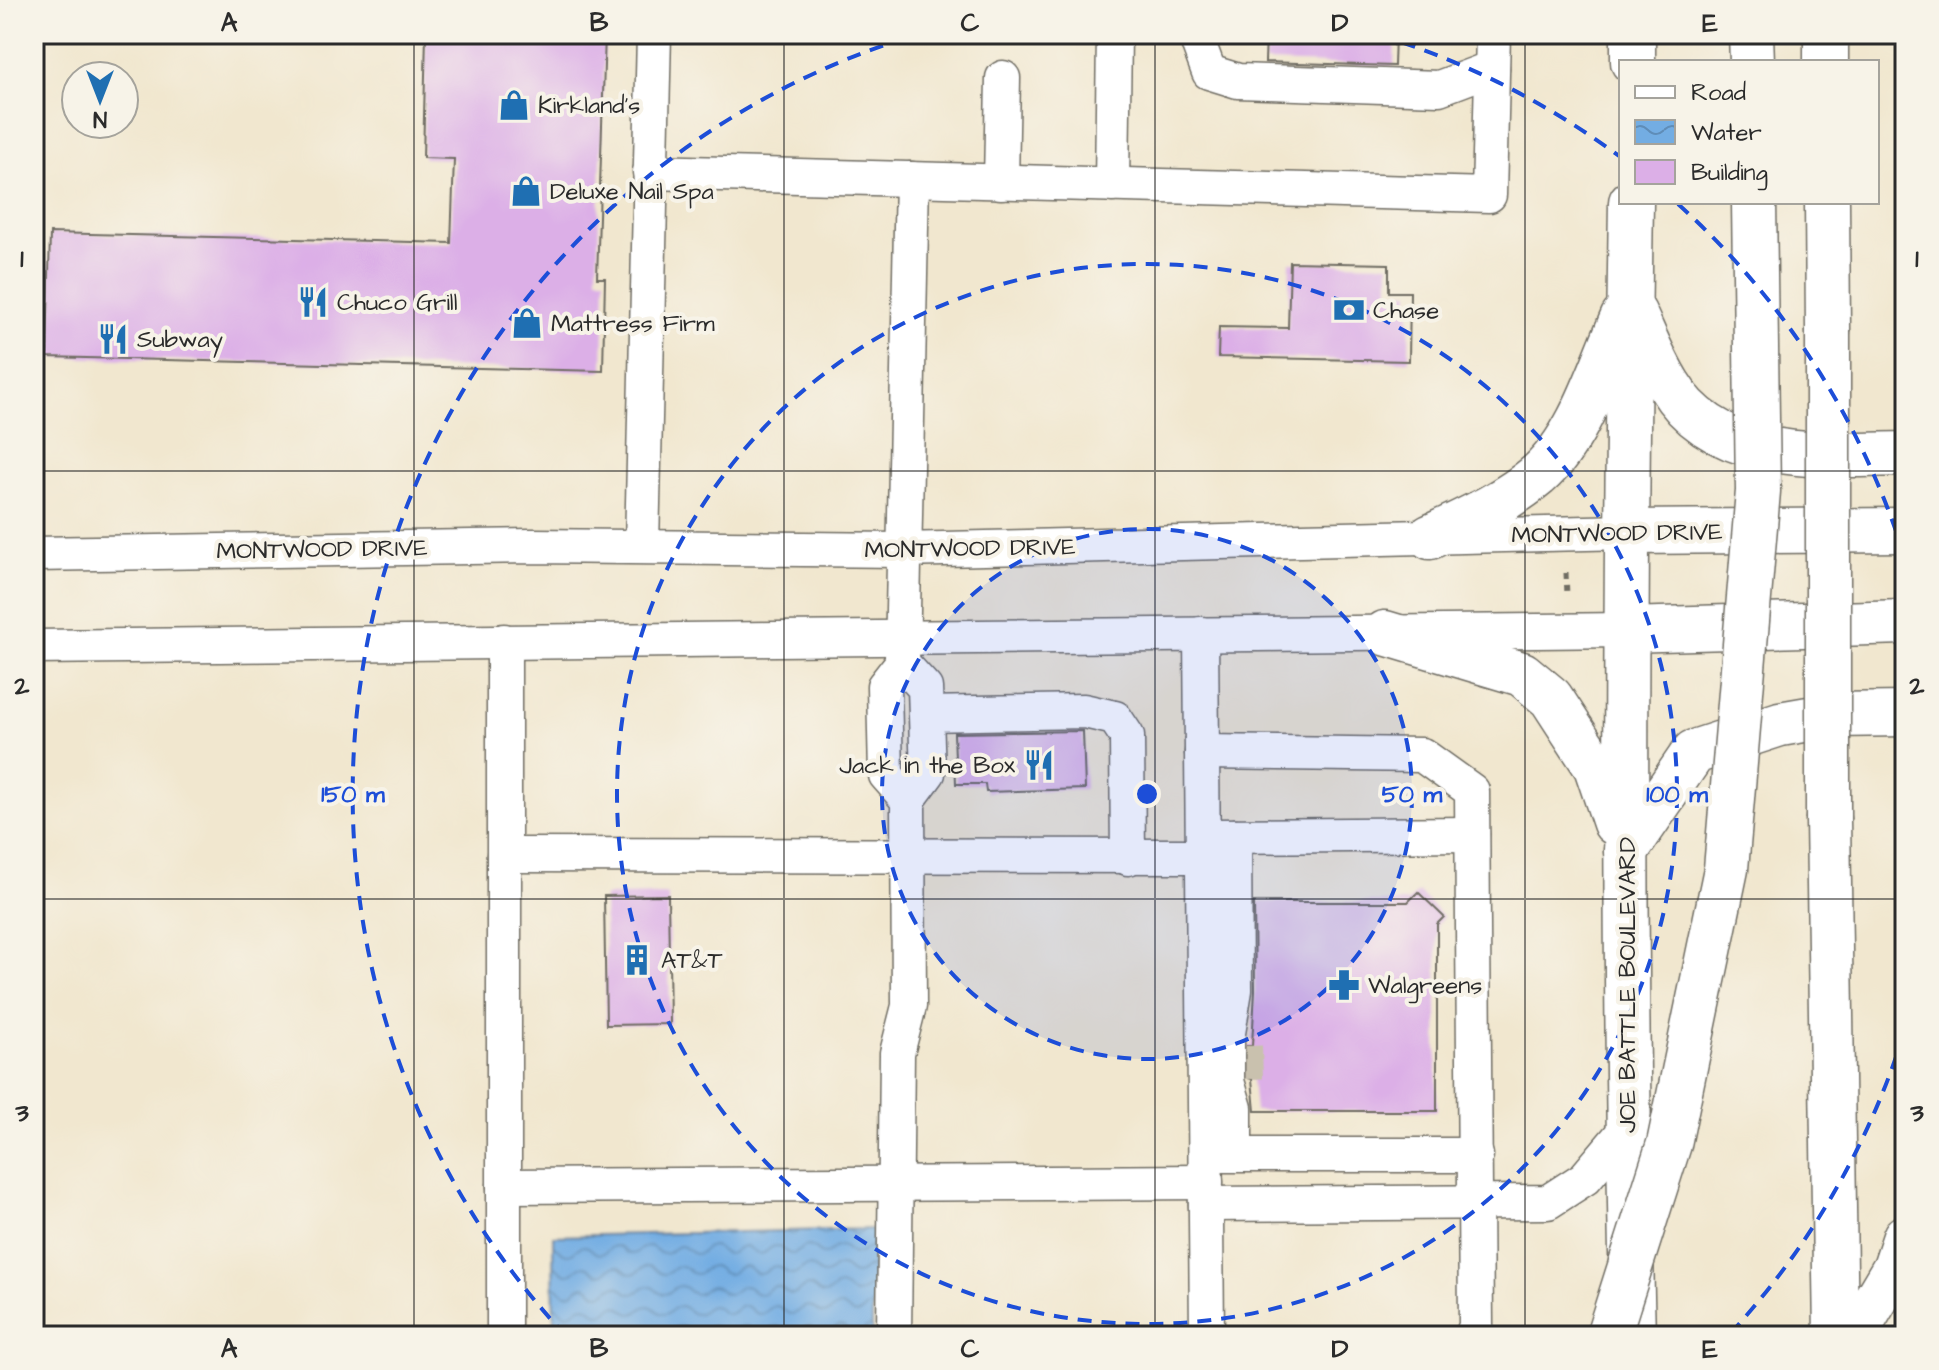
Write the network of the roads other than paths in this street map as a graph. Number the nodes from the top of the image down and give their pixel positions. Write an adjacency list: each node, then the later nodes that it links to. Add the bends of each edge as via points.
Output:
1 (654, 34): 13 (street)
2 (1114, 34): 16 (street)
3 (1200, 34): 11 (street, via 1209,72 1238,81 1439,88)
4 (1493, 34): 11 (street)
5 (1633, 34): 8 (main road)
6 (1751, 34): 9 (main road)
7 (1826, 34): 10 (main road)
8 (1633, 60)
9 (1752, 60)
10 (1826, 60)
11 (1492, 68): 16 (street, via 1489,195)
12 (1003, 78): 15 (street)
13 (650, 172): 14 (street); 25 (street)
14 (912, 179): 15 (street); 26 (street)
15 (1001, 182): 16 (street)
16 (1112, 185)
17 (1631, 204): 20 (main road, JOE BATTLE BOULEVARD)
18 (1754, 204): 58 (main road, bridge, via 1758,491 1726,869 1669,1144)
19 (1827, 204): 60 (main road, bridge)
20 (1629, 304): 21 (main road, via 1670,387 1715,430 1784,452); 23 (main road, JOE BATTLE BOULEVARD); 24 (main road, via 1570,434 1540,473 1493,507)
21 (1905, 454)
22 (1905, 530): 23 (main road, MONTWOOD DRIVE)
23 (1627, 532): 24 (street, MONTWOOD DRIVE); 29 (main road, JOE BATTLE BOULEVARD)
24 (1430, 537): 26 (street, MONTWOOD DRIVE)
25 (642, 546): 26 (street, MONTWOOD DRIVE); 27 (street, MONTWOOD DRIVE)
26 (902, 550): 34 (street)
27 (34, 554)
28 (1905, 622): 29 (main road)
29 (1626, 630): 30 (street); 41 (main road, JOE BATTLE BOULEVARD)
30 (1385, 633): 31 (street); 41 (main road, via 1522,674 1551,698 1596,767)
31 (1201, 634): 34 (street); 37 (street)
32 (504, 641): 33 (street); 34 (street); 42 (street)
33 (34, 647)
34 (902, 650): 35 (street, via 925,688); 38 (street, via 884,686 886,775)
35 (927, 714): 38 (street, via 928,773); 44 (street, via 1084,711 1115,718 1127,736)
36 (1905, 714): 41 (main road, via 1832,715 1780,724 1694,752)
37 (1202, 752): 39 (street, via 1422,755 1472,791); 40 (street)
38 (908, 800): 43 (street)
39 (1472, 834): 40 (street); 48 (street)
40 (1213, 843): 44 (street); 45 (street); 49 (street)
41 (1626, 851): 47 (main road, JOE BATTLE BOULEVARD)
42 (504, 855): 43 (street); 51 (street)
43 (908, 856): 44 (street); 50 (street, via 909,1006 897,1053)
44 (1128, 858)
45 (1235, 990): 46 (street); 46 (street, via 1227,1081)
46 (1242, 1077): 49 (street)
47 (1628, 1127): 52 (street, via 1585,1178 1548,1202); 59 (main road, JOE BATTLE BOULEVARD)
48 (1476, 1155): 49 (street); 52 (street)
49 (1213, 1174): 50 (street); 52 (street); 56 (street)
50 (897, 1184): 51 (street); 55 (street)
51 (504, 1186): 54 (street)
52 (1476, 1204): 57 (street)
53 (1905, 1237): 61 (main road, via 1895,1267)
54 (504, 1336)
55 (894, 1336)
56 (1207, 1336)
57 (1472, 1336)
58 (1608, 1336)
59 (1633, 1336)
60 (1836, 1336)
61 (1854, 1336)

